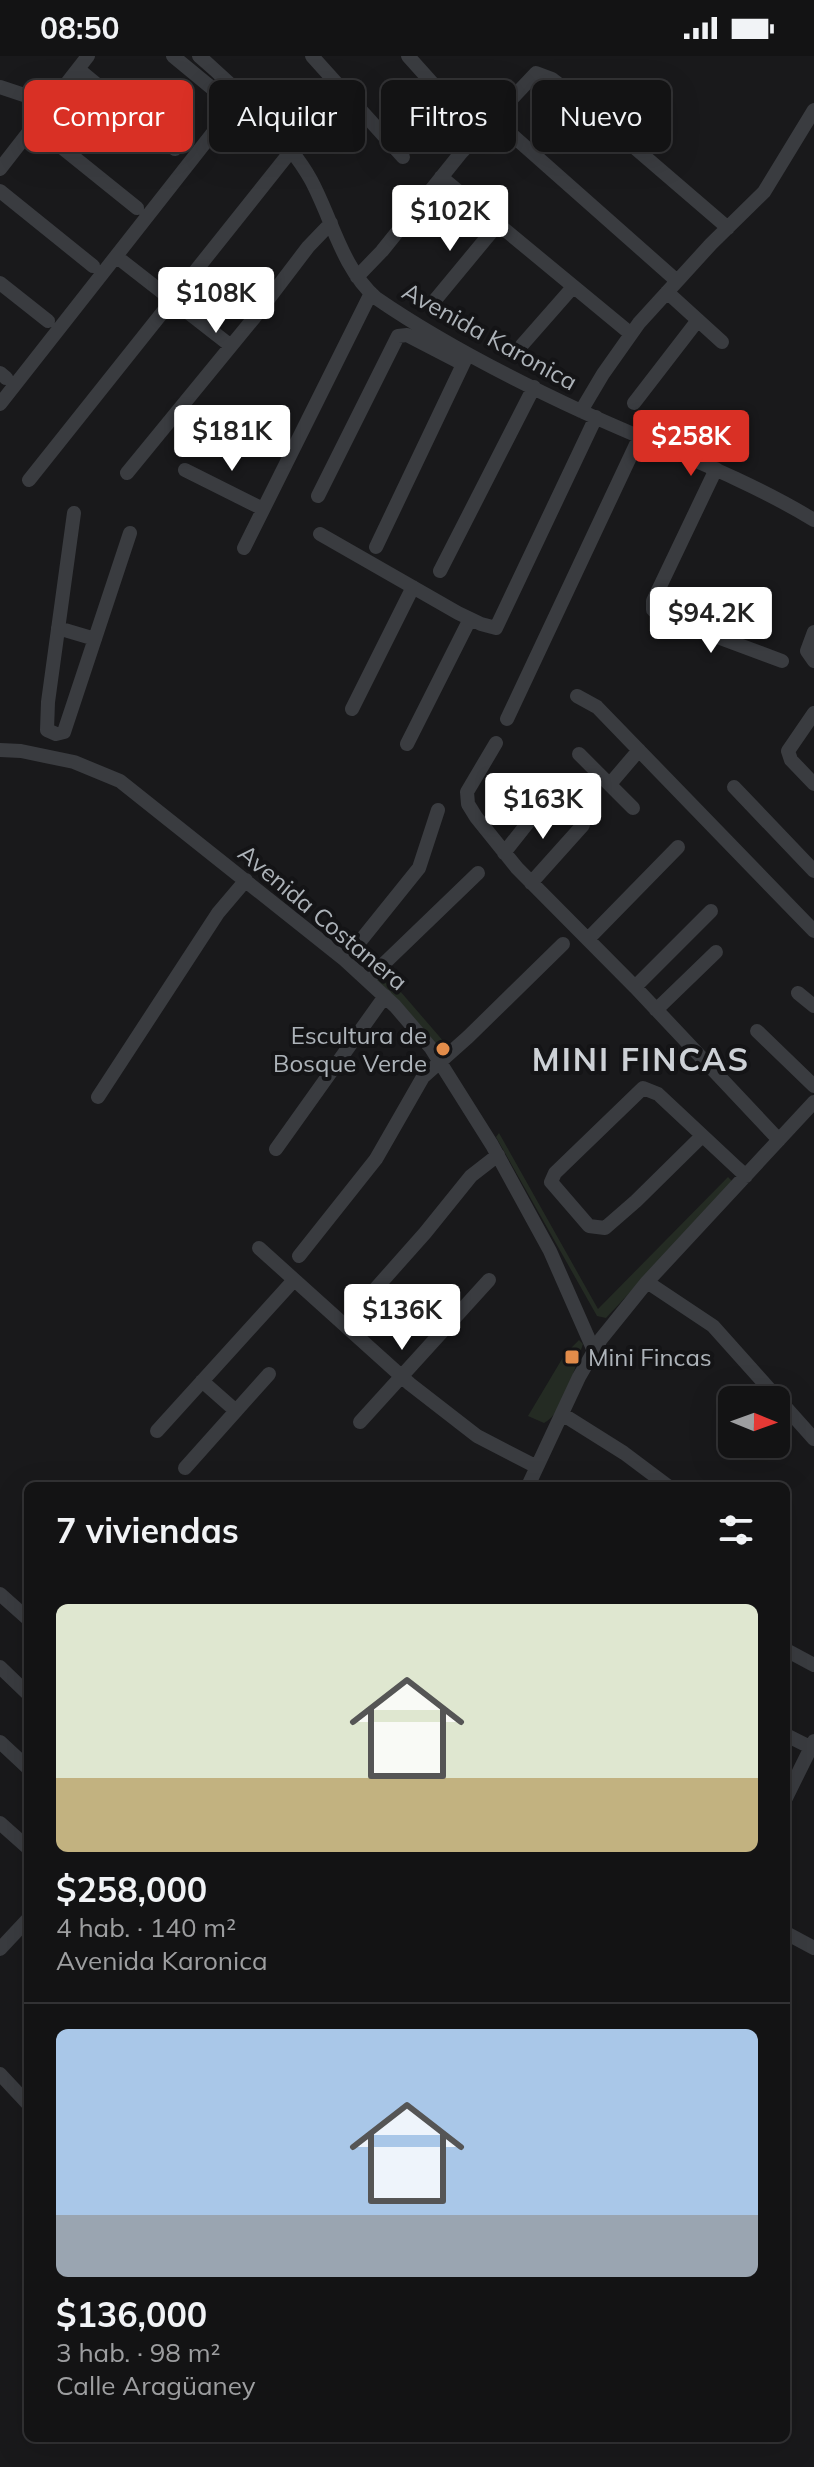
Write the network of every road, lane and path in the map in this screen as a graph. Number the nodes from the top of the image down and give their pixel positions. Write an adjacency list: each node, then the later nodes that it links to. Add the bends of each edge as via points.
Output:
1 (88, 56): 6 (street)
2 (173, 56): 11 (street)
3 (199, 56): 9 (street, Avenida Karonica)
4 (312, 56): 23 (street)
5 (408, 56): 10 (street)
6 (78, 69): 7 (street); 8 (street)
7 (69, 80)
8 (91, 80)
9 (224, 80)
10 (430, 80)
11 (209, 86)
12 (0, 87): 14 (street)
13 (516, 93): 30 (street, via 534,74 544,74)
14 (24, 95)
15 (814, 110): 30 (street, via 764,192)
16 (24, 138): 24 (street)
17 (209, 138): 31 (street)
18 (516, 140): 35 (street)
19 (68, 152): 27 (street)
20 (290, 152): 38 (street)
21 (292, 152): 28 (street, Avenida Karonica)
22 (463, 152): 25 (street)
23 (403, 157)
24 (0, 169)
25 (441, 177): 29 (street); 33 (street)
26 (0, 191): 32 (street)
27 (137, 208)
28 (331, 223): 33 (street, Avenida Karonica); 45 (street)
29 (498, 224): 36 (street); 39 (street)
30 (728, 228): 35 (street)
31 (117, 257): 38 (street); 49 (street)
32 (93, 266)
33 (357, 277): 37 (street, Avenida Karonica)
34 (0, 283): 41 (street)
35 (672, 286): 40 (street); 42 (street)
36 (573, 287): 42 (street); 44 (street)
37 (371, 293): 46 (street, Avenida Karonica); 54 (street)
38 (171, 299): 45 (street); 58 (street)
39 (431, 305)
40 (698, 320): 43 (street); 48 (street)
41 (48, 321)
42 (631, 334): 50 (street)
43 (722, 342)
44 (522, 345)
45 (231, 346): 57 (street)
46 (466, 359): 47 (street, Avenida Karonica); 59 (street, via 398,336); 65 (street)
47 (534, 387): 50 (street, Avenida Karonica); 67 (street)
48 (634, 403)
49 (0, 404)
50 (581, 411): 51 (street, Avenida Karonica)
51 (596, 417): 53 (street, Avenida Karonica); 69 (street, via 499,626)
52 (236, 426): 54 (street)
53 (640, 436): 55 (street, Avenida Karonica); 78 (street)
54 (290, 451): 60 (street)
55 (716, 469): 62 (street, Avenida Karonica); 73 (street, via 653,610)
56 (185, 470): 60 (street)
57 (127, 473)
58 (29, 480)
59 (318, 496)
60 (263, 509): 66 (street)
61 (74, 513): 70 (street)
62 (814, 520)
63 (130, 533): 72 (street)
64 (320, 534): 68 (street)
65 (376, 547)
66 (244, 548)
67 (440, 571)
68 (413, 587): 69 (street); 76 (street)
69 (470, 619): 81 (street)
70 (58, 628): 72 (street); 79 (street, via 46,719 47,730)
71 (814, 632): 74 (street, via 807,646)
72 (95, 639): 79 (street, via 64,732)
73 (782, 661)
74 (814, 661)
75 (577, 696): 83 (street, via 597,707)
76 (352, 709)
77 (814, 713): 87 (street, via 788,751)
78 (507, 719)
79 (56, 734): 85 (street)
80 (496, 743): 94 (street, via 466,798)
81 (407, 744)
82 (0, 750): 85 (street, Avenida Costanera)
83 (639, 750): 86 (street); 100 (street)
84 (579, 754): 86 (street)
85 (53, 758): 97 (street, Avenida Costanera, via 120,781)
86 (610, 784): 90 (street)
87 (814, 784)
88 (734, 787): 95 (street)
89 (553, 791): 94 (street)
90 (633, 808)
91 (438, 810): 104 (street, via 419,868)
92 (583, 825): 98 (street)
93 (678, 847): 101 (street)
94 (504, 853): 98 (street)
95 (814, 871)
96 (478, 873): 105 (street)
97 (246, 880): 104 (street, Avenida Costanera); 114 (street, via 218,913)
98 (531, 883): 101 (street)
99 (711, 911): 106 (street)
100 (814, 930)
101 (588, 939): 106 (street)
102 (563, 944): 112 (street)
103 (716, 952): 110 (street)
104 (345, 960): 105 (street, Avenida Costanera)
105 (368, 979): 108 (street, Avenida Costanera)
106 (635, 987): 110 (street)
107 (798, 993): 109 (street)
108 (385, 996): 112 (street, Avenida Costanera); 118 (street)
109 (814, 1006)
110 (656, 1010): 117 (street)
111 (757, 1031): 113 (street)
112 (440, 1063): 119 (street, Avenida Costanera); 122 (street, via 417,1086 376,1159)
113 (814, 1086)
114 (98, 1097)
115 (814, 1102): 117 (street)
116 (702, 1136): 116 (street, via 658,1094 643,1088 551,1182 589,1226 605,1228); 120 (street)
117 (779, 1140): 120 (street)
118 (276, 1149)
119 (498, 1155): 126 (street, via 471,1176); 127 (street, Avenida Costanera, via 550,1251)
120 (746, 1176): 125 (street)
121 (259, 1248): 123 (street)
122 (299, 1256)
123 (294, 1280): 129 (street); 130 (street)
124 (489, 1280): 129 (street)
125 (647, 1282): 127 (street); 135 (street, via 713,1326)
126 (354, 1313)
127 (594, 1351): 132 (street)
128 (269, 1374): 131 (street)
129 (403, 1377): 133 (street); 137 (street)
130 (202, 1381): 131 (street); 134 (street)
131 (236, 1411): 136 (street)
132 (562, 1414): 137 (street); 138 (street)
133 (360, 1422)
134 (157, 1431)
135 (814, 1439)
136 (185, 1468)
137 (534, 1480)
138 (663, 1482)
139 (0, 1594): 140 (street)
140 (24, 1615)
141 (790, 1652): 142 (street)
142 (814, 1665)
143 (0, 1667): 144 (street)
144 (24, 1690)
145 (790, 1737): 147 (street)
146 (0, 1742): 148 (street)
147 (813, 1746): 149 (street)
148 (24, 1764)
149 (790, 1790)
150 (0, 1823): 151 (street)
151 (24, 1844)
152 (24, 1923): 155 (street)
153 (790, 1935): 154 (street)
154 (814, 1948)
155 (0, 1949)
156 (0, 2074): 157 (street)
157 (24, 2100)

